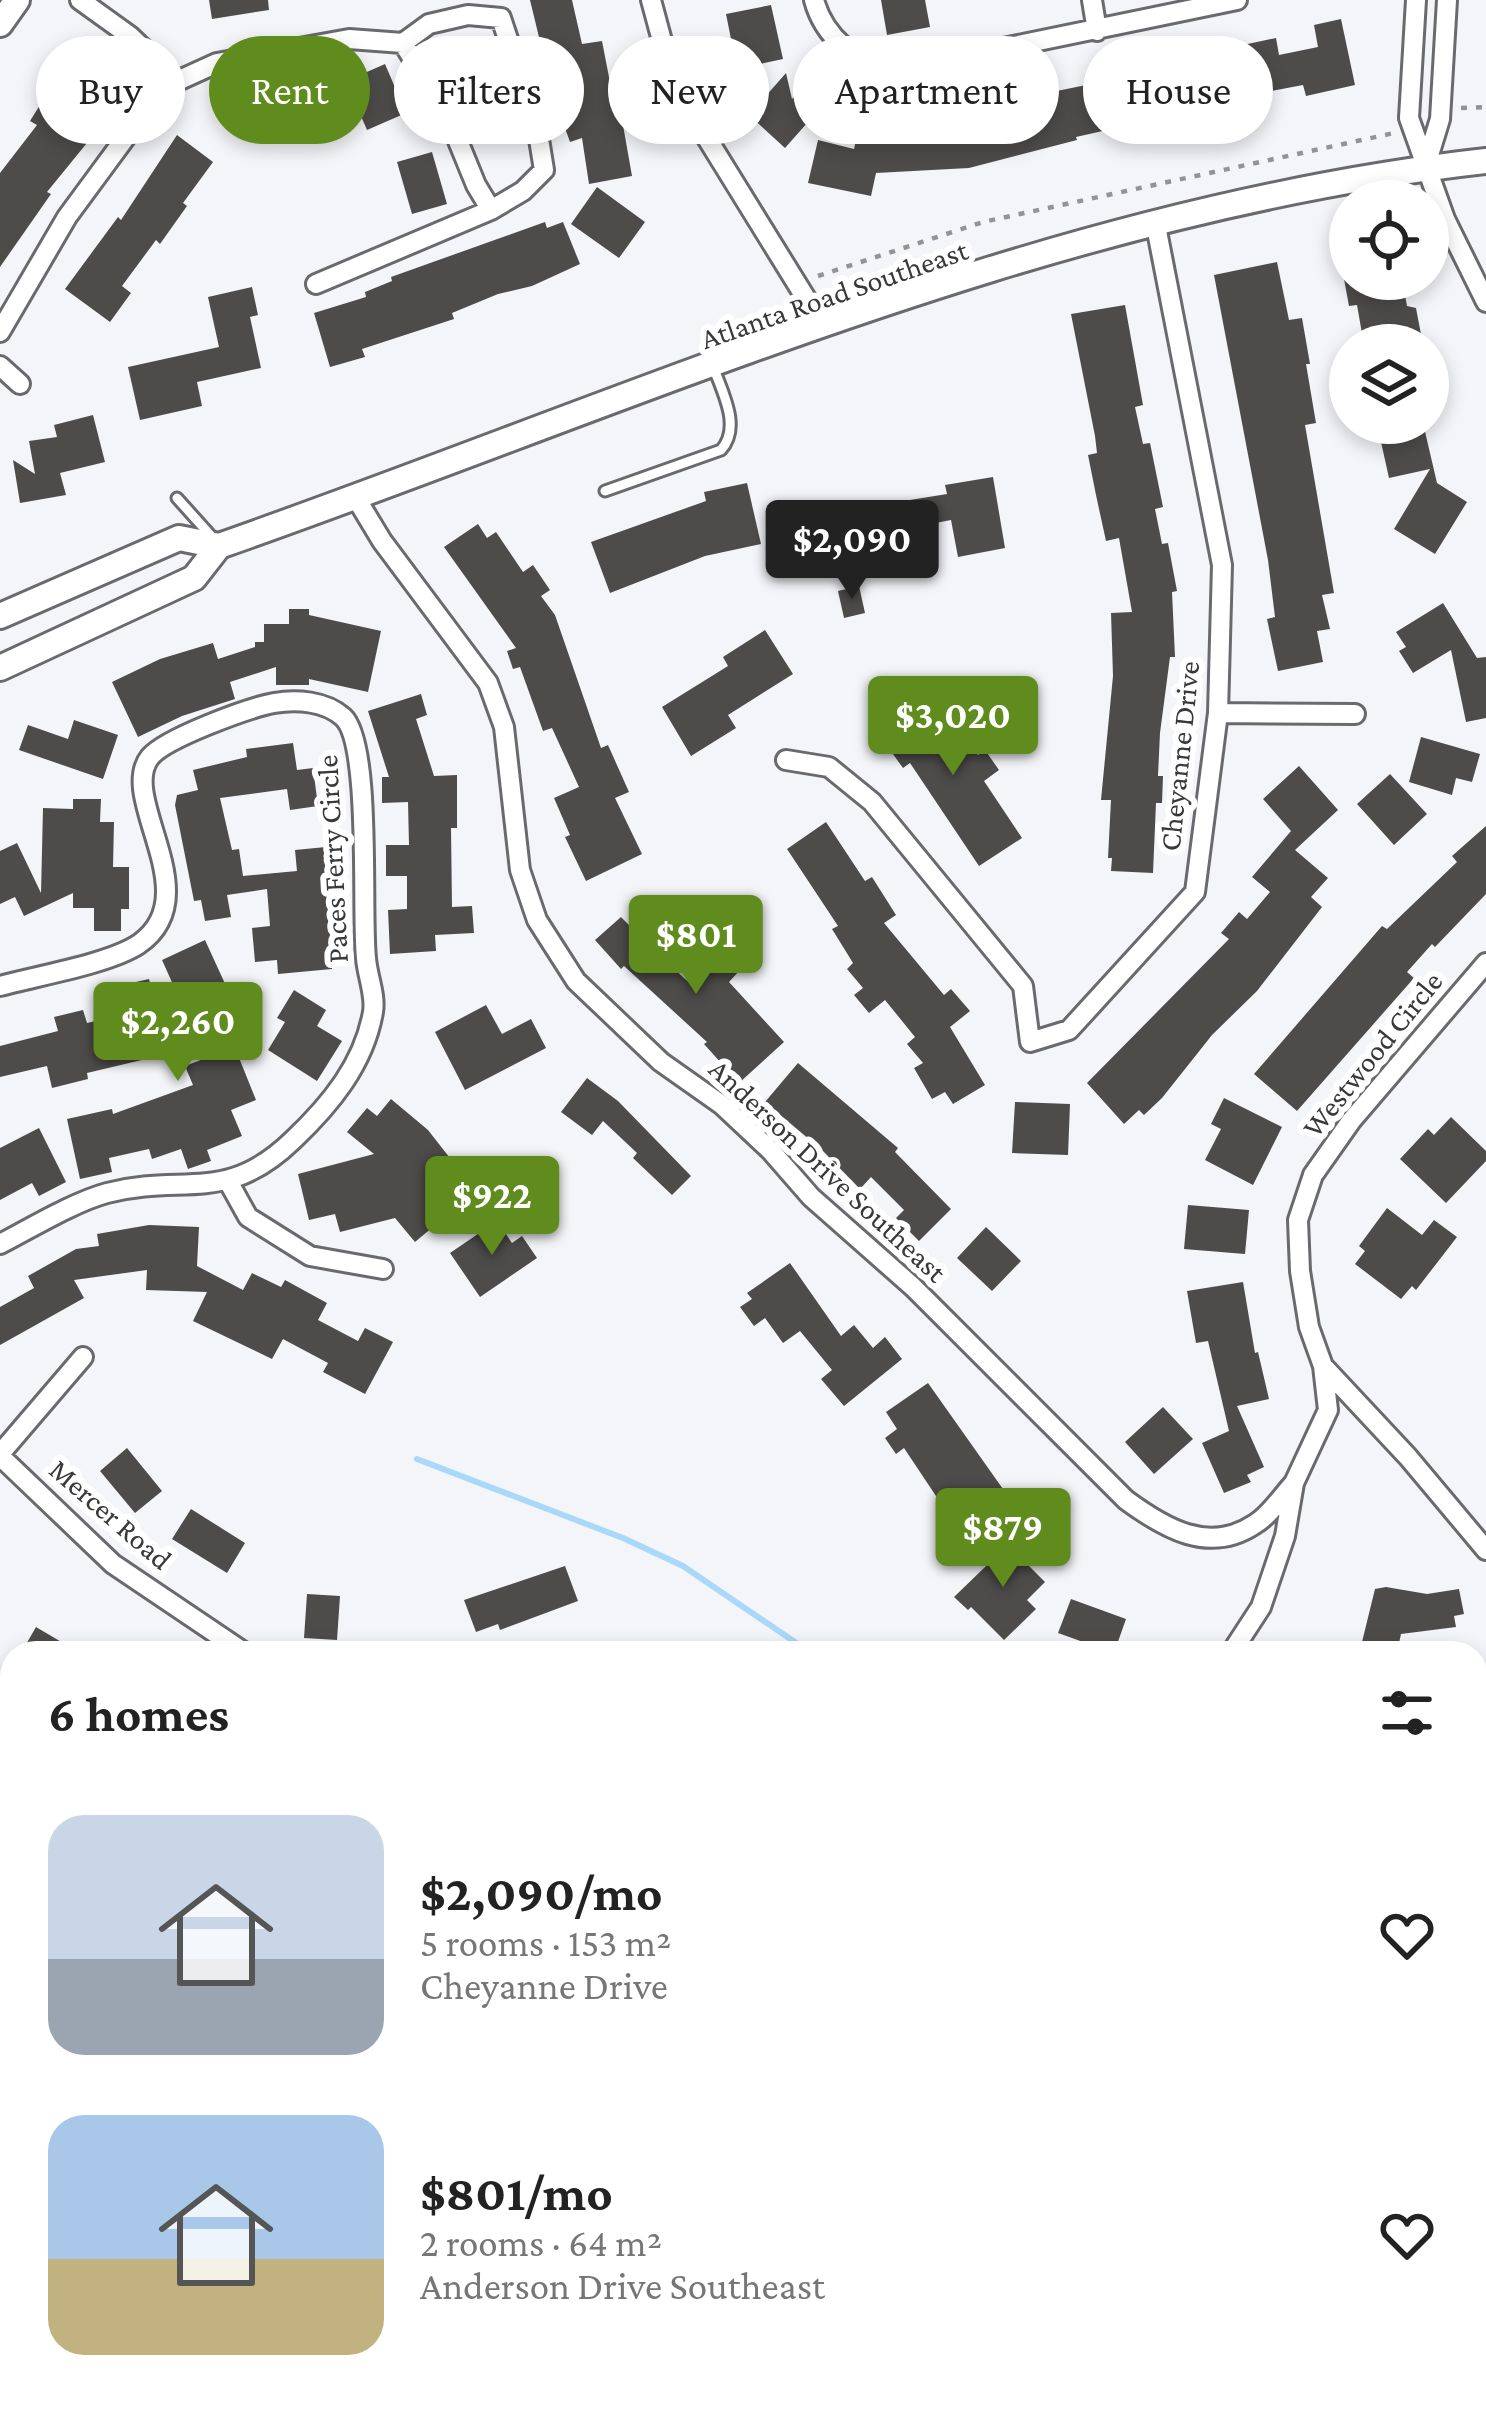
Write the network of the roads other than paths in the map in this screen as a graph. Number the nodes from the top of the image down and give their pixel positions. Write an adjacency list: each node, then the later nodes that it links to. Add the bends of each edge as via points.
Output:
1 (17, 0): 9 (main road)
2 (80, 0): 11 (street)
3 (651, 0): 25 (street, via 692,114)
4 (814, 0): 10 (street, via 821,22 851,54 892,71)
5 (1092, 0): 10 (street)
6 (1237, 0): 10 (street)
7 (1416, 0): 20 (street, via 1409,118)
8 (1448, 0): 20 (street, via 1439,119)
9 (0, 23)
10 (1097, 31)
11 (130, 36)
12 (413, 36): 13 (street, via 468,15 501,18)
13 (507, 36)
14 (394, 42): 15 (street, via 349,39)
15 (185, 78)
16 (121, 144): 26 (street)
17 (459, 144): 21 (street)
18 (540, 144): 21 (street, via 544,170)
19 (1486, 161): 20 (main road, Atlanta Road Southeast)
20 (1425, 168): 22 (main road, Atlanta Road Southeast); 24 (street)
21 (491, 210): 23 (street)
22 (1156, 226): 25 (main road, Atlanta Road Southeast); 36 (street, Cheyanne Drive, via 1222,565)
23 (316, 284)
24 (1486, 302)
25 (824, 326): 28 (main road, Atlanta Road Southeast)
26 (0, 332)
27 (0, 366): 29 (street)
28 (713, 366): 30 (lane, via 729,414 728,443); 32 (main road, Atlanta Road Southeast)
29 (20, 384)
30 (605, 491)
31 (177, 498): 33 (lane)
32 (356, 498): 33 (main road, Atlanta Road Southeast); 47 (street, Anderson Drive Southeast, via 488,683 505,728 520,870 537,920 576,981 661,1062 722,1105 1161,1526 1193,1538 1223,1537 1256,1524)
33 (219, 546): 34 (main road, Atlanta Road Southeast, via 179,538); 35 (main road, Atlanta Road Southeast, via 194,578)
34 (0, 616)
35 (0, 668)
36 (1218, 712): 37 (street); 38 (street, Cheyanne Drive, via 1195,892 1069,1030 1030,1042 1022,986 872,802 829,767)
37 (1355, 714)
38 (786, 760)
39 (1486, 963): 45 (street, Westwood Circle, via 1312,1175 1298,1220 1299,1254)
40 (0, 986): 41 (street, Paces Ferry Circle, via 138,944 159,923 166,897 143,772 151,755 277,702 302,700 345,718 356,739 374,1008 335,1098 257,1170)
41 (228, 1181): 42 (street, Paces Ferry Circle, via 106,1193); 43 (street, via 248,1217 310,1256)
42 (0, 1244)
43 (383, 1269)
44 (83, 1358): 46 (street)
45 (1322, 1366): 47 (street, Anderson Drive Southeast, via 1328,1410); 48 (street)
46 (0, 1455): 49 (street, Mercer Road, via 113,1564)
47 (1294, 1483): 50 (street, Anderson Drive Southeast, via 1261,1607)
48 (1486, 1550)
49 (227, 1641)
50 (1239, 1641)

